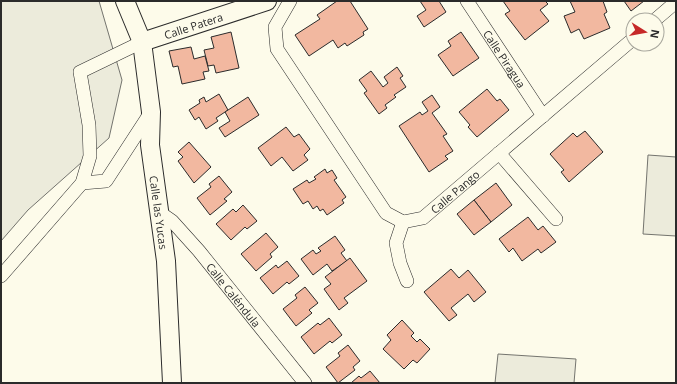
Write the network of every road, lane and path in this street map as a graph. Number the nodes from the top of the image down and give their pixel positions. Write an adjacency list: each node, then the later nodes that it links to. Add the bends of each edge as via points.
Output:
1 (125, 1): 7 (street, Calle las Yucas)
2 (267, 1): 7 (street, Calle Patera)
3 (290, 1): 15 (street, via 275,27 277,49 386,213)
4 (468, 1): 10 (street, Calle Piragua)
5 (676, 2): 6 (street)
6 (664, 12)
7 (142, 42): 9 (street, Calle las Yucas); 12 (street, via 80,72 89,125 90,156)
8 (625, 46): 10 (street, Calle Pango)
9 (151, 112): 12 (street, via 106,181); 13 (street, Calle las Yucas, via 150,145)
10 (543, 116): 11 (street, Calle Pango)
11 (499, 153): 14 (street); 15 (street, Calle Pango, via 423,218)
12 (82, 183): 16 (street)
13 (158, 212): 18 (street, Calle las Yucas, via 166,261); 19 (street, Calle Caléndula, via 172,221 199,251)
14 (556, 218)
15 (402, 222): 17 (street, via 396,243)
16 (1, 276)
17 (407, 281)
18 (172, 383)
19 (305, 383)

